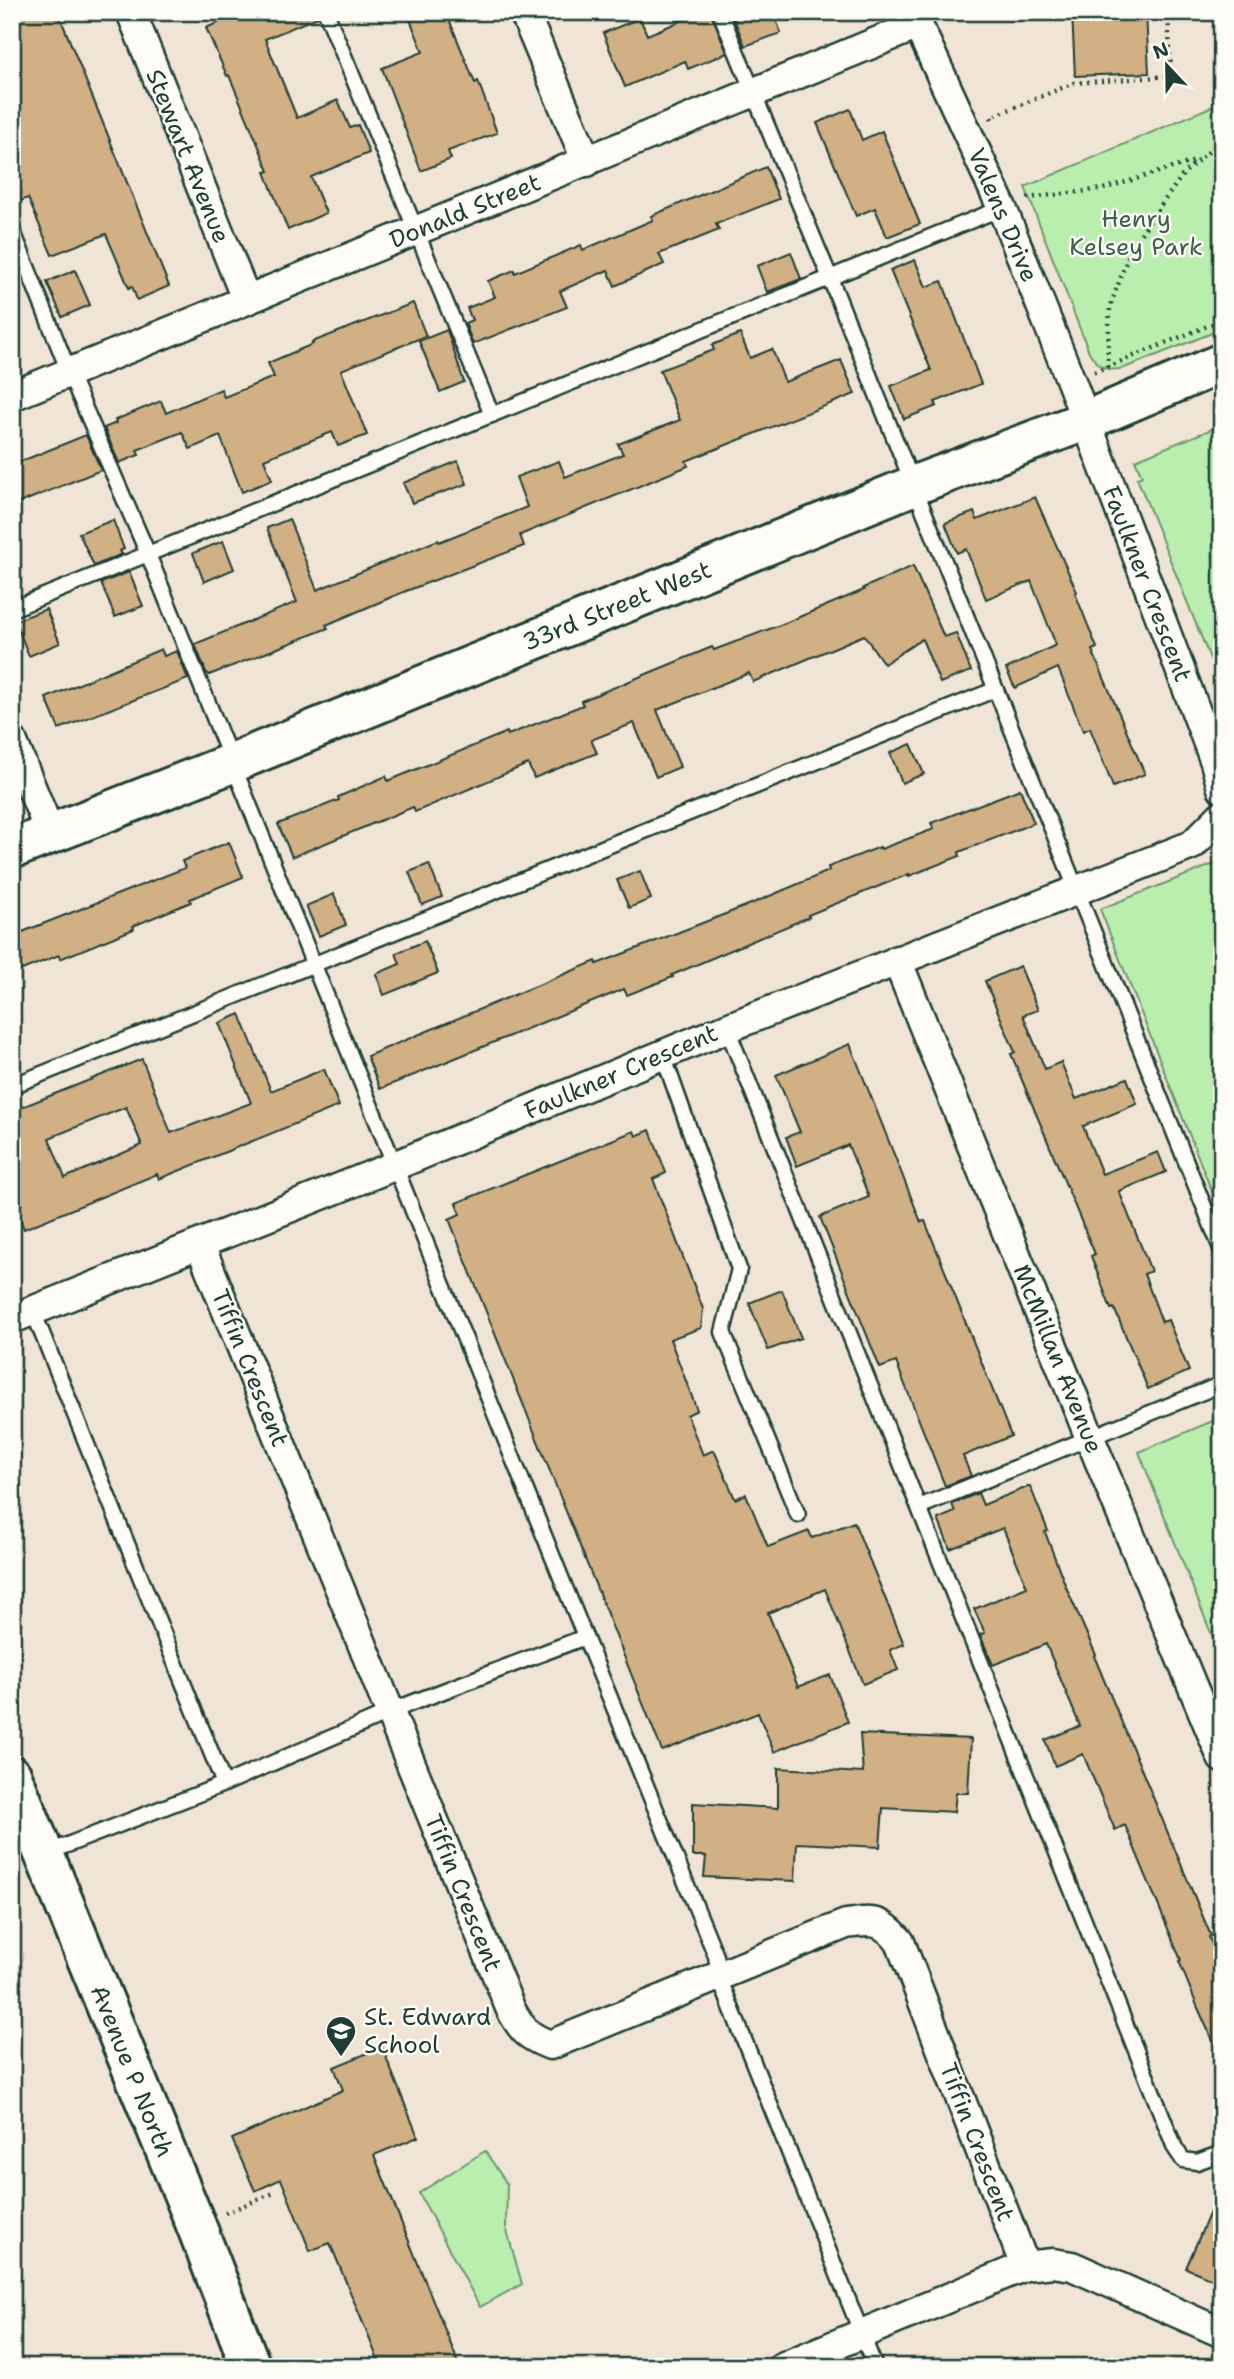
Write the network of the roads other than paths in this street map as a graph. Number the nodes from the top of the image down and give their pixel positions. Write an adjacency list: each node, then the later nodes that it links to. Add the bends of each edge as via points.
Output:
1 (131, 12): 12 (street, Stewart Avenue)
2 (327, 12): 10 (lane)
3 (524, 12): 7 (street)
4 (720, 12): 6 (lane)
5 (916, 19): 6 (street, Donald Street); 8 (street, Valens Drive)
6 (754, 91): 7 (street, Donald Street); 11 (lane)
7 (587, 162): 10 (street, Donald Street)
8 (1013, 204): 11 (lane); 17 (street, Valens Drive)
9 (12, 229): 14 (lane)
10 (415, 231): 12 (street, Donald Street); 16 (lane)
11 (830, 278): 16 (lane); 18 (lane)
12 (246, 299): 14 (street, Donald Street)
13 (1222, 363): 17 (main road, 33rd Street West)
14 (69, 372): 15 (street, Donald Street); 19 (lane)
15 (12, 396)
16 (492, 415): 19 (lane)
17 (1085, 421): 18 (main road, 33rd Street West); 24 (street, Faulkner Crescent)
18 (912, 486): 21 (lane); 23 (main road, 33rd Street West)
19 (148, 554): 20 (lane); 23 (lane)
20 (12, 609)
21 (994, 690): 28 (lane); 30 (lane)
22 (12, 740): 26 (street)
23 (232, 763): 26 (main road, 33rd Street West); 30 (lane)
24 (1222, 788)
25 (1222, 815): 28 (street, Faulkner Crescent, via 1192,845)
26 (50, 833): 27 (main road, 33rd Street West)
27 (12, 849)
28 (1077, 890): 29 (street, Faulkner Crescent); 36 (lane)
29 (897, 960): 31 (street, Faulkner Crescent); 39 (street, McMillan Avenue)
30 (313, 963): 33 (lane); 34 (lane)
31 (727, 1028): 32 (street, Faulkner Crescent); 40 (lane)
32 (663, 1055): 34 (street, Faulkner Crescent); 41 (lane, via 739,1269 723,1332)
33 (12, 1086)
34 (394, 1166): 35 (street, Faulkner Crescent); 42 (lane)
35 (200, 1245): 37 (street, Faulkner Crescent); 43 (street, Tiffin Crescent)
36 (1222, 1251)
37 (22, 1315): 46 (lane)
38 (1222, 1384): 39 (lane)
39 (1090, 1438): 40 (lane); 44 (street, McMillan Avenue)
40 (919, 1507): 50 (lane, via 1175,2148 1184,2160 1197,2162)
41 (797, 1515)
42 (585, 1637): 43 (lane); 49 (lane, via 716,1956)
43 (389, 1714): 46 (lane); 49 (street, Tiffin Crescent, via 511,2010 533,2038 550,2045)
44 (1222, 1758)
45 (12, 1776): 47 (main road, Avenue P North)
46 (224, 1784): 48 (lane)
47 (20, 1821): 48 (main road, Avenue P North)
48 (43, 1854): 54 (main road, Avenue P North)
49 (719, 1977): 51 (street, Tiffin Crescent, via 846,1924 871,1920 890,1929 900,1942); 53 (lane)
50 (1222, 2153)
51 (1025, 2266): 52 (street, via 1072,2266); 53 (street)
52 (1222, 2333)
53 (862, 2334): 55 (street); 56 (lane)
54 (251, 2367)
55 (782, 2367)
56 (875, 2367)

